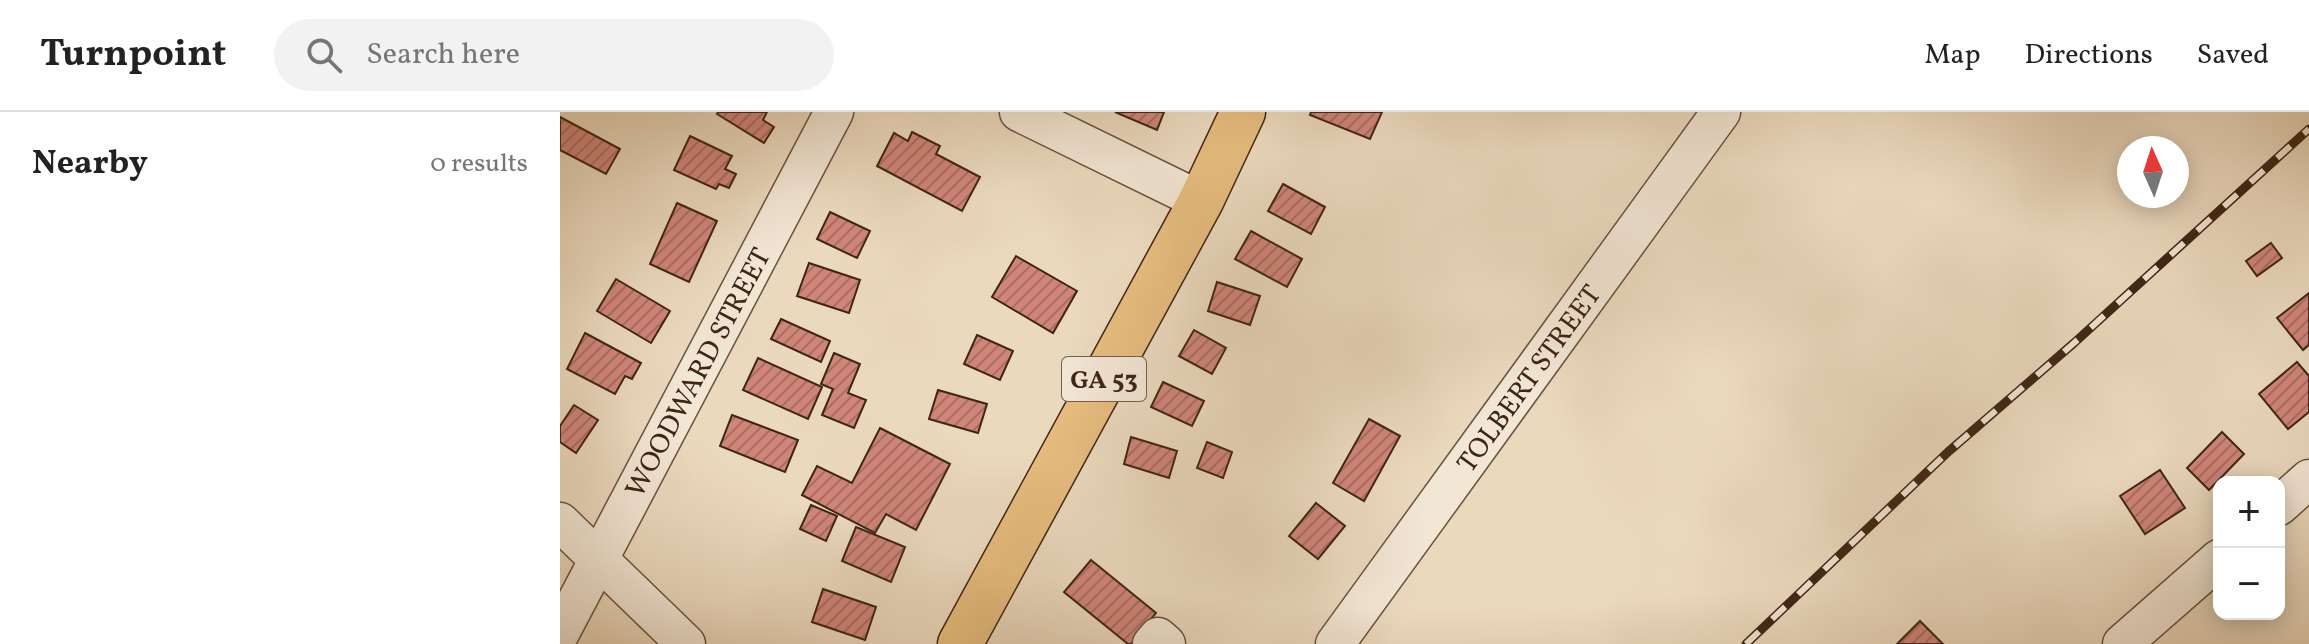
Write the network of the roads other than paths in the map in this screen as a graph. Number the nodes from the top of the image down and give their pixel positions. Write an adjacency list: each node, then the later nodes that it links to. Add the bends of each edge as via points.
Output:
1 (834, 112): 9 (street, WOODWARD STREET)
2 (1019, 112): 5 (street)
3 (1243, 112): 5 (main road, GA 53)
4 (1721, 112): 16 (street, TOLBERT STREET)
5 (1201, 201): 13 (main road, GA 53)
6 (2309, 479): 7 (street)
7 (2285, 501)
8 (560, 522): 9 (street)
9 (598, 559): 11 (street, WOODWARD STREET); 12 (street)
10 (2213, 564): 17 (street)
11 (560, 633)
12 (686, 644)
13 (960, 644)
14 (1152, 644): 15 (street, via 1158,637)
15 (1166, 644)
16 (1335, 644)
17 (2122, 644)

